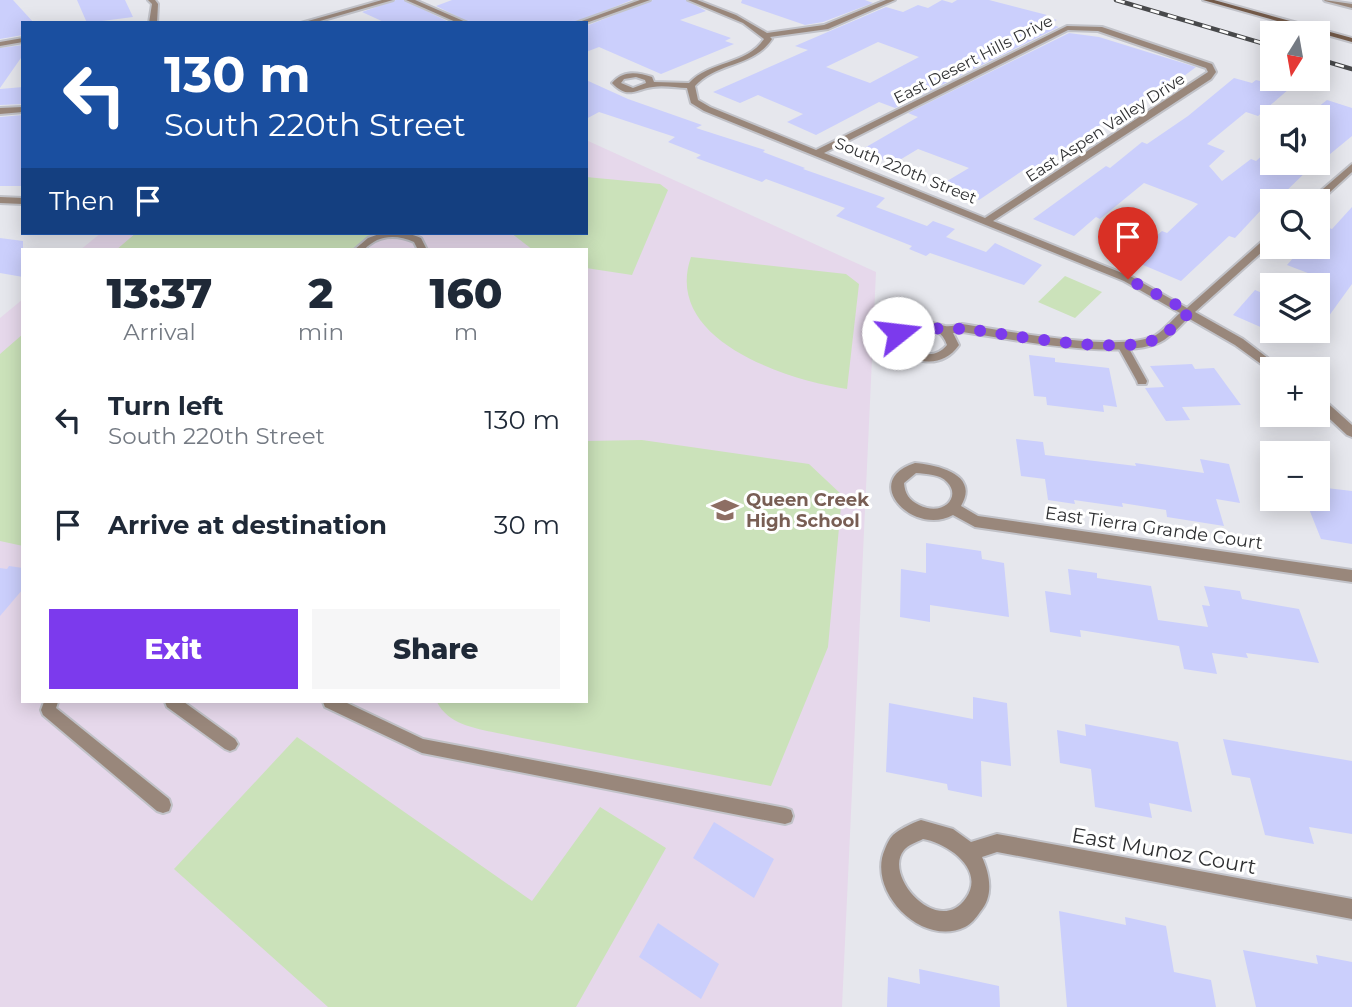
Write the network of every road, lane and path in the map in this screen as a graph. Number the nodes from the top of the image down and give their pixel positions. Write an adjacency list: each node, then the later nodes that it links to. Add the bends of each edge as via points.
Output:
1 (151, 0): 10 (street, via 155,4)
2 (390, 0): 11 (street)
3 (409, 0): 12 (street)
4 (647, 0): 13 (street)
5 (691, 0): 14 (street)
6 (892, 0): 14 (street, via 825,27)
7 (1206, 0): 16 (main road)
8 (1327, 0): 9 (street)
9 (1352, 6)
10 (153, 21)
11 (311, 21)
12 (460, 21)
13 (585, 21)
14 (766, 34): 20 (street, via 765,46 759,51 702,74)
15 (21, 40): 17 (street)
16 (1352, 40)
17 (0, 44)
18 (1148, 45): 23 (street, East Desert Hills Drive, via 1098,29 1067,28); 28 (street, East Aspen Valley Drive, via 1202,62 1212,72)
19 (650, 84): 20 (street)
20 (691, 86): 23 (street, South 220th Street, via 694,101 707,109)
21 (21, 109): 22 (street)
22 (0, 111)
23 (817, 153): 28 (street, South 220th Street)
24 (1352, 167): 25 (street)
25 (1327, 189)
26 (0, 200): 27 (street)
27 (21, 201)
28 (987, 221): 34 (street, South 220th Street, via 1128,279)
29 (389, 235): 31 (lane)
30 (409, 235): 32 (lane)
31 (362, 248)
32 (421, 248)
33 (1260, 250): 34 (street)
34 (1190, 312): 36 (street, via 1159,338); 37 (street, South 220th Street)
35 (944, 330): 36 (street, via 962,328)
36 (1122, 345): 38 (lane)
37 (1260, 357)
38 (1142, 381)
39 (1330, 412): 40 (street)
40 (1352, 432)
41 (954, 509): 41 (street, East Tierra Grande Court, via 960,492 944,473 915,468 897,482 902,500 914,510 936,515); 42 (street, East Tierra Grande Court, via 975,521)
42 (1352, 576)
43 (51, 703): 47 (lane, via 48,710)
44 (173, 703): 46 (lane)
45 (332, 703): 48 (lane, via 422,746)
46 (230, 744)
47 (163, 805)
48 (785, 816)
49 (968, 852): 49 (street, via 947,834 921,829 908,834 891,856 890,871 900,897 931,920 965,916 979,894 980,881); 50 (street, East Munoz Court, via 996,843)
50 (1352, 909)

